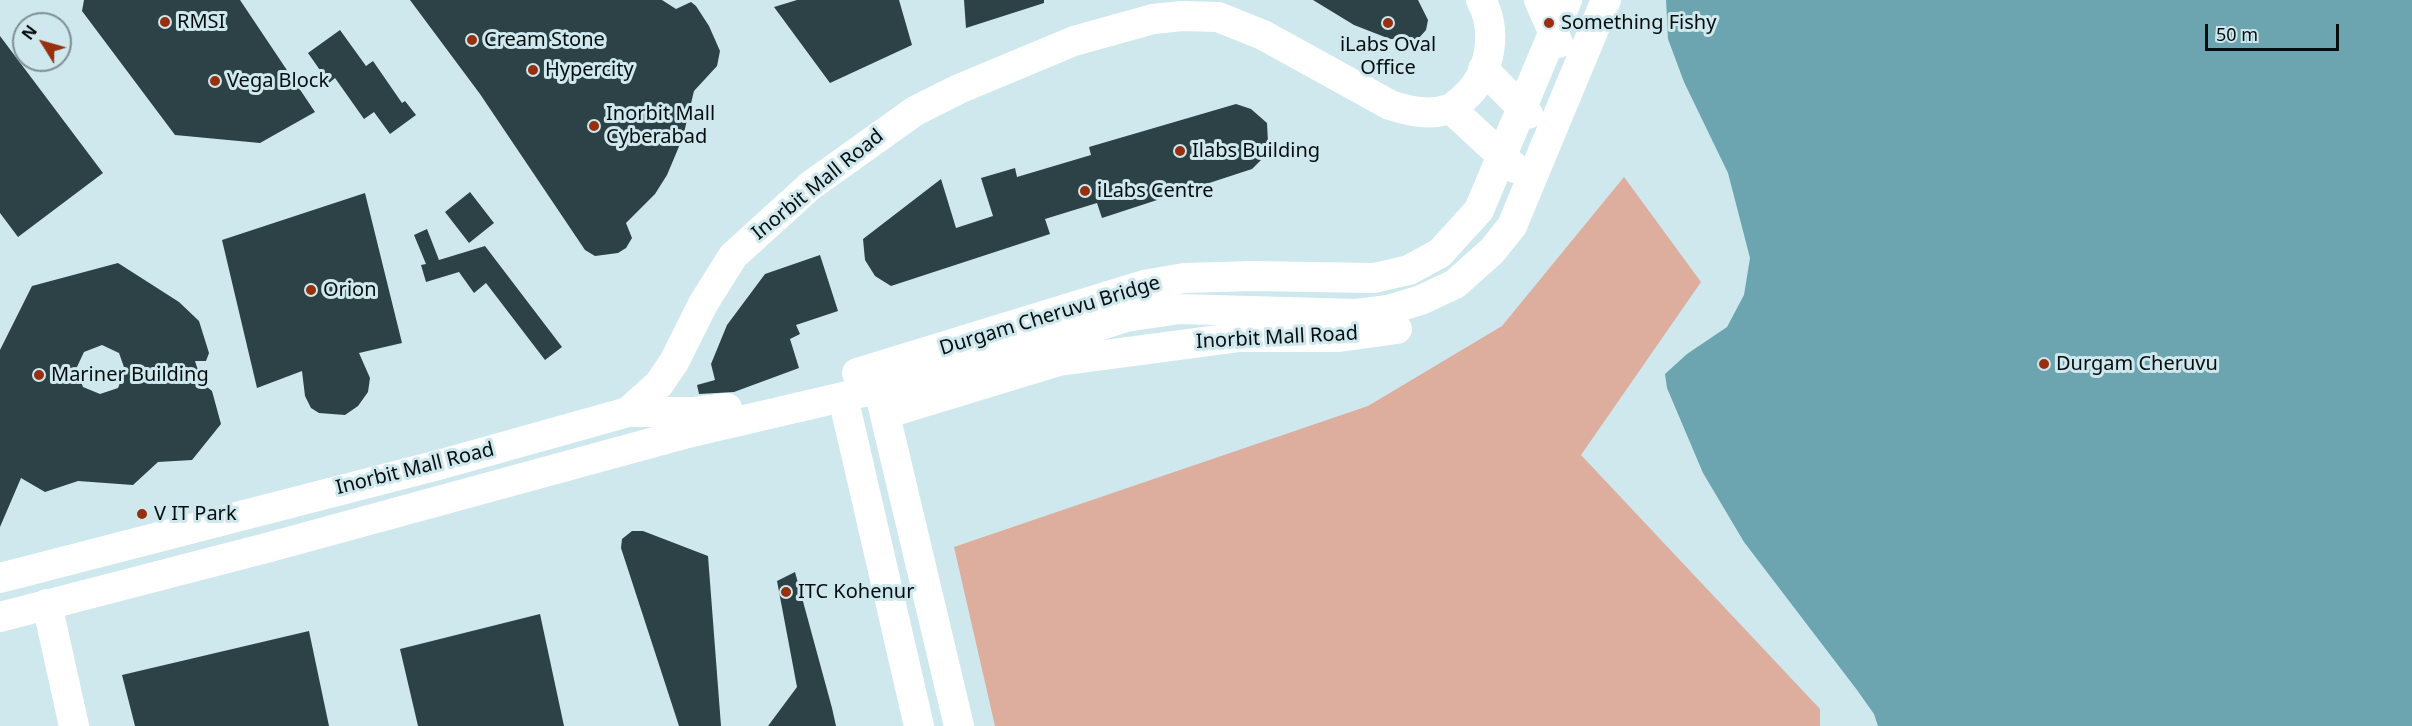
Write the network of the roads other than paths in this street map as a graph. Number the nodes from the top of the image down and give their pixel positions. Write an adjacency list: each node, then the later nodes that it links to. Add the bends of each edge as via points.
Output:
1 (1480, 0): 5 (main road, via 1490,22 1491,47)
2 (1539, 0): 8 (main road, Inorbit Mall Road, via 1557,40 1560,67)
3 (1567, 0): 12 (main road, Durgam Cheruvu Bridge, via 1479,210 1440,253 1409,270 1374,278 1229,276 1144,285 888,365 727,408)
4 (1606, 0): 10 (main road, Durgam Cheruvu Bridge, via 1512,226 1492,251 1455,284 1421,300 1357,314 1179,309 1126,317)
5 (1483, 69): 6 (main road, via 1468,94); 7 (main road)
6 (1451, 109): 8 (main road); 12 (main road, Inorbit Mall Road, via 1409,112 1390,105 1263,35 1218,18 1153,19 1074,41 915,111 847,158 769,220 733,256 659,384)
7 (1528, 114)
8 (1539, 191): 10 (main road, Inorbit Mall Road, via 1512,255 1493,278 1469,298 1395,329 1339,337 1240,337 1059,361)
9 (843, 397): 10 (main road, Durgam Cheruvu Bridge); 11 (main road, Durgam Cheruvu Bridge); 17 (main road)
10 (882, 402): 18 (main road)
11 (783, 411): 14 (main road, Inorbit Mall Road)
12 (628, 412): 13 (main road, Inorbit Mall Road)
13 (0, 578)
14 (47, 604): 15 (main road, Inorbit Mall Road); 16 (main road)
15 (0, 617)
16 (74, 726)
17 (919, 726)
18 (959, 726)

